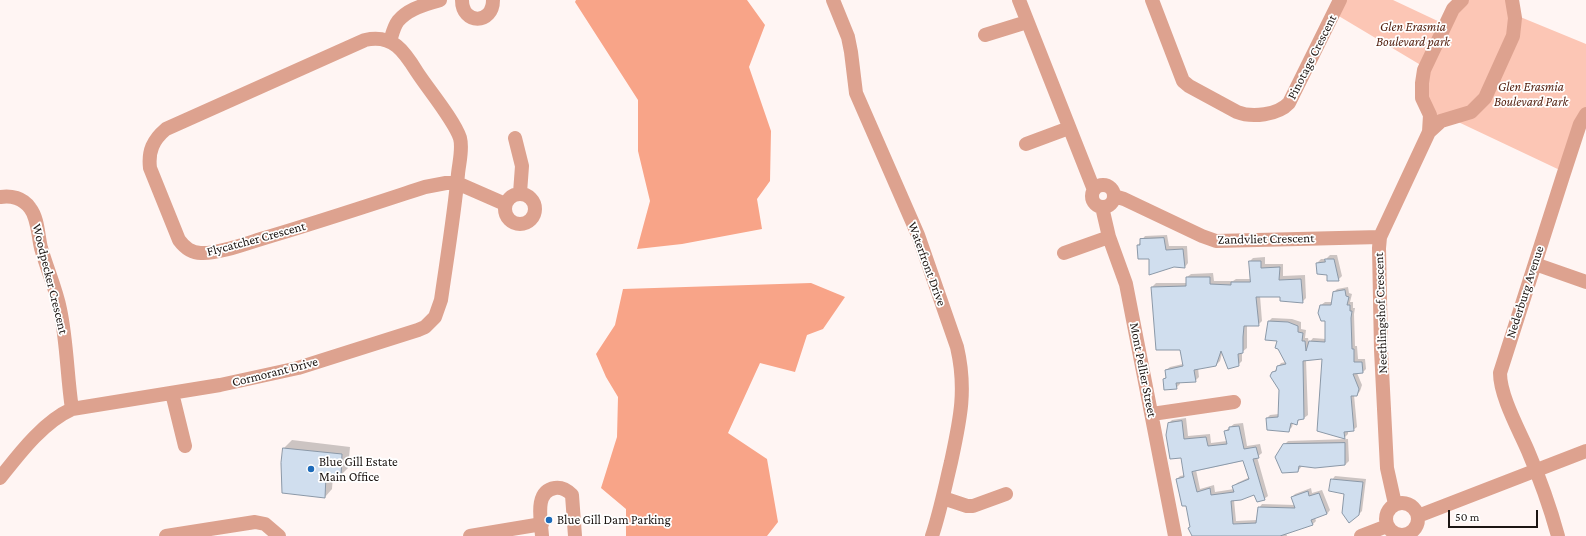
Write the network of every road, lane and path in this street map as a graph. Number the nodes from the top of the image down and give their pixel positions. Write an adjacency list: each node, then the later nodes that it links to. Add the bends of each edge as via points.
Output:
1 (440, 0): 12 (street, via 408,12 398,21)
2 (462, 0): 3 (street, via 465,13 477,19 490,13)
3 (492, 0)
4 (833, 0): 39 (street, Waterfront Drive, via 848,37 856,93 918,235 960,360 962,405)
5 (1019, 0): 10 (street)
6 (1152, 0): 7 (street, Pinotage Crescent, via 1183,81 1237,112 1256,115 1280,110 1289,103)
7 (1340, 0)
8 (1462, 0): 15 (street, Neethlingshof Crescent, via 1453,9 1424,70 1422,94 1424,105 1430,115)
9 (1512, 0): 15 (street, Neethlingshof Crescent, via 1515,18 1513,36 1485,98 1471,112 1441,121)
10 (1027, 22): 11 (street); 14 (street)
11 (985, 35)
12 (390, 41): 18 (street, via 407,56 460,138); 18 (street, Flycatcher Crescent, via 371,39 359,42 183,121 158,135 150,149 150,168 179,240 189,251 216,251 316,223 425,187)
13 (1585, 117): 28 (street, Nederburg Avenue)
14 (1069, 128): 17 (street); 19 (street)
15 (1429, 132): 26 (street, Neethlingshof Crescent)
16 (515, 138): 20 (street, via 522,166)
17 (1026, 144)
18 (457, 183): 23 (street); 30 (street, Cormorant Drive, via 441,300 435,317 425,327 298,368)
19 (1094, 190): 21 (street, via 1106,186 1113,191); 24 (street, via 1093,200)
20 (520, 193): 23 (street, via 514,195); 23 (street, via 532,199 535,206 535,213 527,223 520,224 508,218 505,212)
21 (1114, 196): 24 (street, via 1110,205); 26 (street, Zandvliet Crescent, via 1216,241)
22 (0, 197): 32 (street, Woodpecker Crescent, via 18,198 25,202 33,213 60,308)
23 (506, 204)
24 (1102, 207): 25 (street, Mont Pellier Street)
25 (1109, 237): 27 (street); 33 (street, Mont Pellier Street, via 1126,284)
26 (1380, 237): 40 (street, Neethlingshof Crescent, via 1381,350 1387,468)
27 (1064, 253)
28 (1535, 264): 29 (street); 36 (street, Nederburg Avenue, via 1502,365 1500,380)
29 (1586, 282)
30 (172, 393): 32 (street, Cormorant Drive); 34 (street)
31 (1234, 402): 33 (street)
32 (72, 409): 37 (street, Cormorant Drive, via 49,423)
33 (1152, 414): 50 (street, Mont Pellier Street)
34 (185, 446)
35 (1586, 451): 36 (street)
36 (1536, 470): 41 (street); 52 (street, Nederburg Avenue)
37 (0, 478)
38 (1006, 494): 39 (street, via 973,506)
39 (943, 498): 49 (street, Waterfront Drive)
40 (1395, 504): 41 (street, via 1409,505 1415,509); 42 (street, via 1387,513)
41 (1418, 516): 44 (street, via 1417,526)
42 (1387, 526): 44 (street, via 1397,534); 51 (street)
43 (542, 530): 47 (street); 48 (street, via 541,502 544,493 553,488 565,489 572,495)
44 (1410, 534)
45 (166, 536): 46 (street, via 255,522 265,524)
46 (279, 536)
47 (470, 536)
48 (575, 536)
49 (932, 536)
50 (1175, 536)
51 (1361, 536)
52 (1558, 536)

